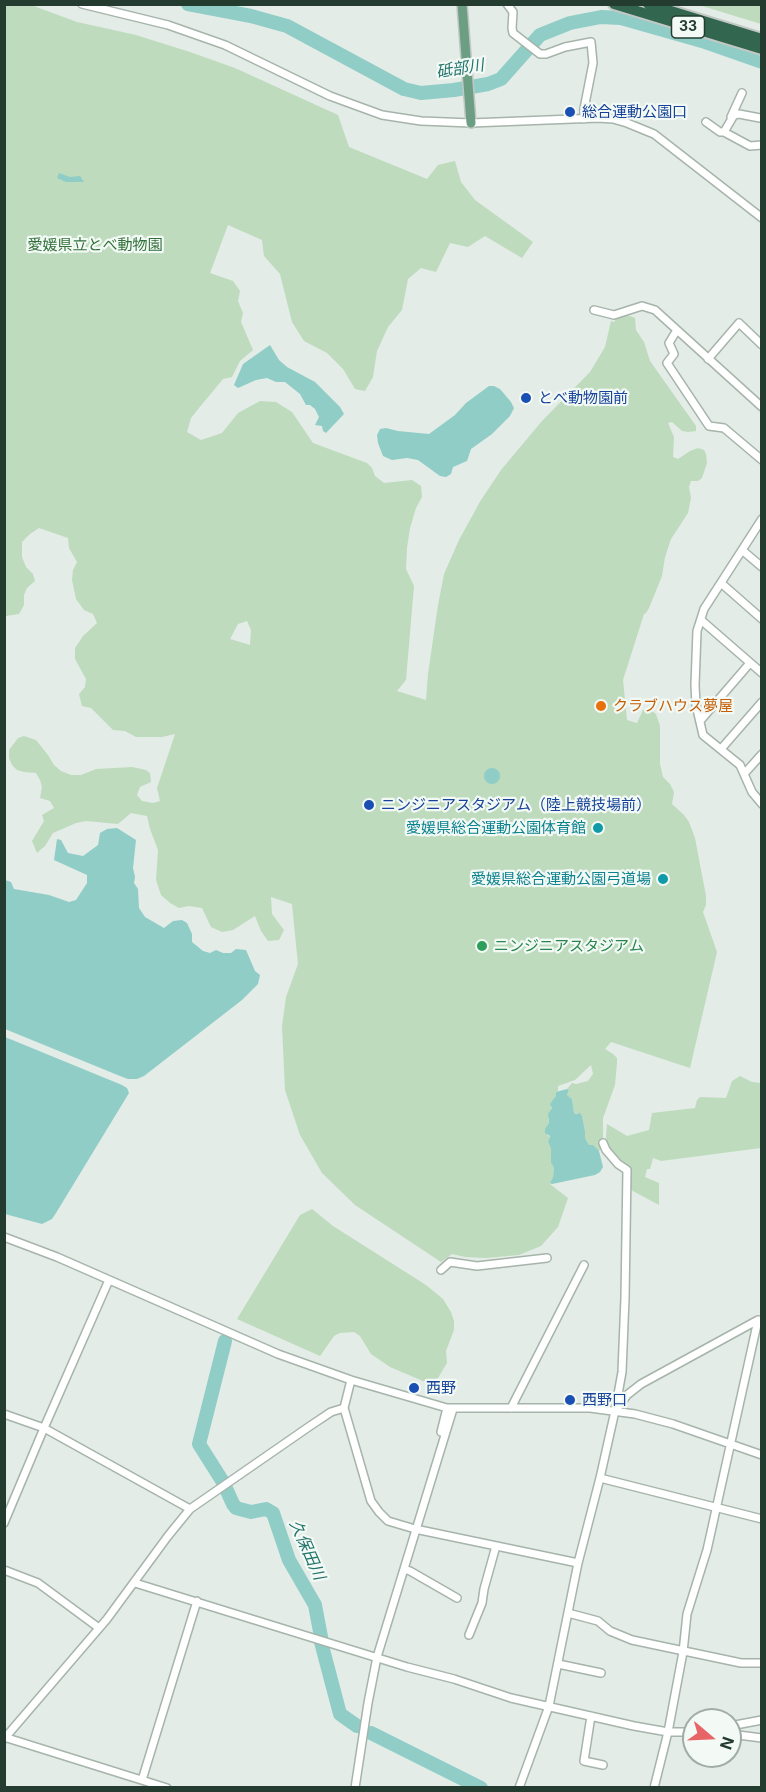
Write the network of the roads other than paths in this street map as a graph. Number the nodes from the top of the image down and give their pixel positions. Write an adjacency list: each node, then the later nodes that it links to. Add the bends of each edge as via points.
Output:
1 (82, 4): 13 (street, via 168,25 225,45 330,96 382,115)
2 (462, 4): 13 (main road)
3 (507, 4): 11 (street, via 513,12 513,33 540,54 591,42 593,63)
4 (614, 4): 7 (highway, 33)
5 (648, 4): 6 (highway, 33)
6 (762, 39)
7 (762, 49)
8 (742, 93): 9 (street)
9 (731, 117): 10 (street, via 739,114); 14 (street)
10 (760, 118)
11 (584, 119): 13 (street); 16 (street, via 613,119 654,134)
12 (706, 122): 14 (street)
13 (471, 123)
14 (724, 132): 15 (street, via 750,146)
15 (762, 145)
16 (762, 218)
17 (594, 310): 18 (street, via 614,315 648,307)
18 (677, 330): 20 (street); 22 (street, via 669,343 674,354 667,363 709,426 724,428)
19 (762, 345): 20 (street, via 739,323)
20 (708, 359): 21 (street)
21 (762, 407)
22 (762, 460)
23 (762, 519): 24 (street)
24 (742, 550): 25 (street); 26 (street)
25 (762, 567)
26 (721, 583): 27 (street); 28 (street)
27 (762, 619)
28 (701, 620): 29 (street); 32 (street, via 694,685)
29 (750, 663): 30 (street); 32 (street)
30 (762, 673)
31 (762, 702): 33 (street)
32 (700, 721): 33 (street, via 703,735)
33 (721, 749): 35 (street, via 740,765)
34 (762, 754): 35 (street)
35 (744, 774): 36 (street)
36 (762, 804)
37 (603, 1143): 48 (street, via 627,1170 622,1362)
38 (4, 1237): 42 (street)
39 (548, 1258): 41 (street, via 477,1266 450,1262)
40 (585, 1265): 46 (street)
41 (441, 1270)
42 (109, 1280): 44 (street, via 278,1354); 50 (street)
43 (760, 1319): 48 (street, via 641,1384); 51 (street)
44 (351, 1380): 45 (street); 47 (street)
45 (344, 1408): 55 (street, via 324,1417); 58 (street, via 372,1501 388,1521)
46 (511, 1408): 47 (street); 48 (street)
47 (450, 1409): 58 (street)
48 (615, 1411): 51 (street, via 654,1418); 53 (street)
49 (4, 1414): 50 (street)
50 (44, 1428): 55 (street); 57 (street)
51 (730, 1444): 52 (street); 54 (street)
52 (762, 1455)
53 (600, 1478): 54 (street); 60 (street)
54 (716, 1508): 56 (street); 69 (street, via 687,1614)
55 (190, 1509): 63 (street)
56 (762, 1519)
57 (4, 1523)
58 (415, 1529): 59 (street); 61 (street)
59 (496, 1546): 60 (street); 68 (street, via 482,1603)
60 (578, 1563): 66 (street)
61 (404, 1569): 64 (street); 70 (street)
62 (4, 1570): 67 (street, via 38,1583)
63 (135, 1583): 65 (street); 67 (street)
64 (457, 1598)
65 (197, 1601): 70 (street); 84 (street)
66 (568, 1614): 69 (street, via 598,1622 633,1640); 72 (street)
67 (99, 1628): 81 (street)
68 (469, 1635)
69 (683, 1652): 71 (street); 78 (street)
70 (377, 1657): 74 (street); 86 (street)
71 (762, 1663)
72 (558, 1664): 73 (street); 74 (street)
73 (601, 1673)
74 (549, 1706): 75 (street); 87 (street)
75 (591, 1716): 78 (street); 83 (street, via 584,1761)
76 (762, 1720): 77 (street)
77 (742, 1724)
78 (668, 1732): 79 (street); 88 (street)
79 (682, 1732)
80 (742, 1736): 82 (street)
81 (5, 1738): 84 (street)
82 (762, 1738)
83 (603, 1765)
84 (142, 1783): 85 (street)
85 (167, 1788)
86 (355, 1788)
87 (519, 1788)
88 (654, 1788)

